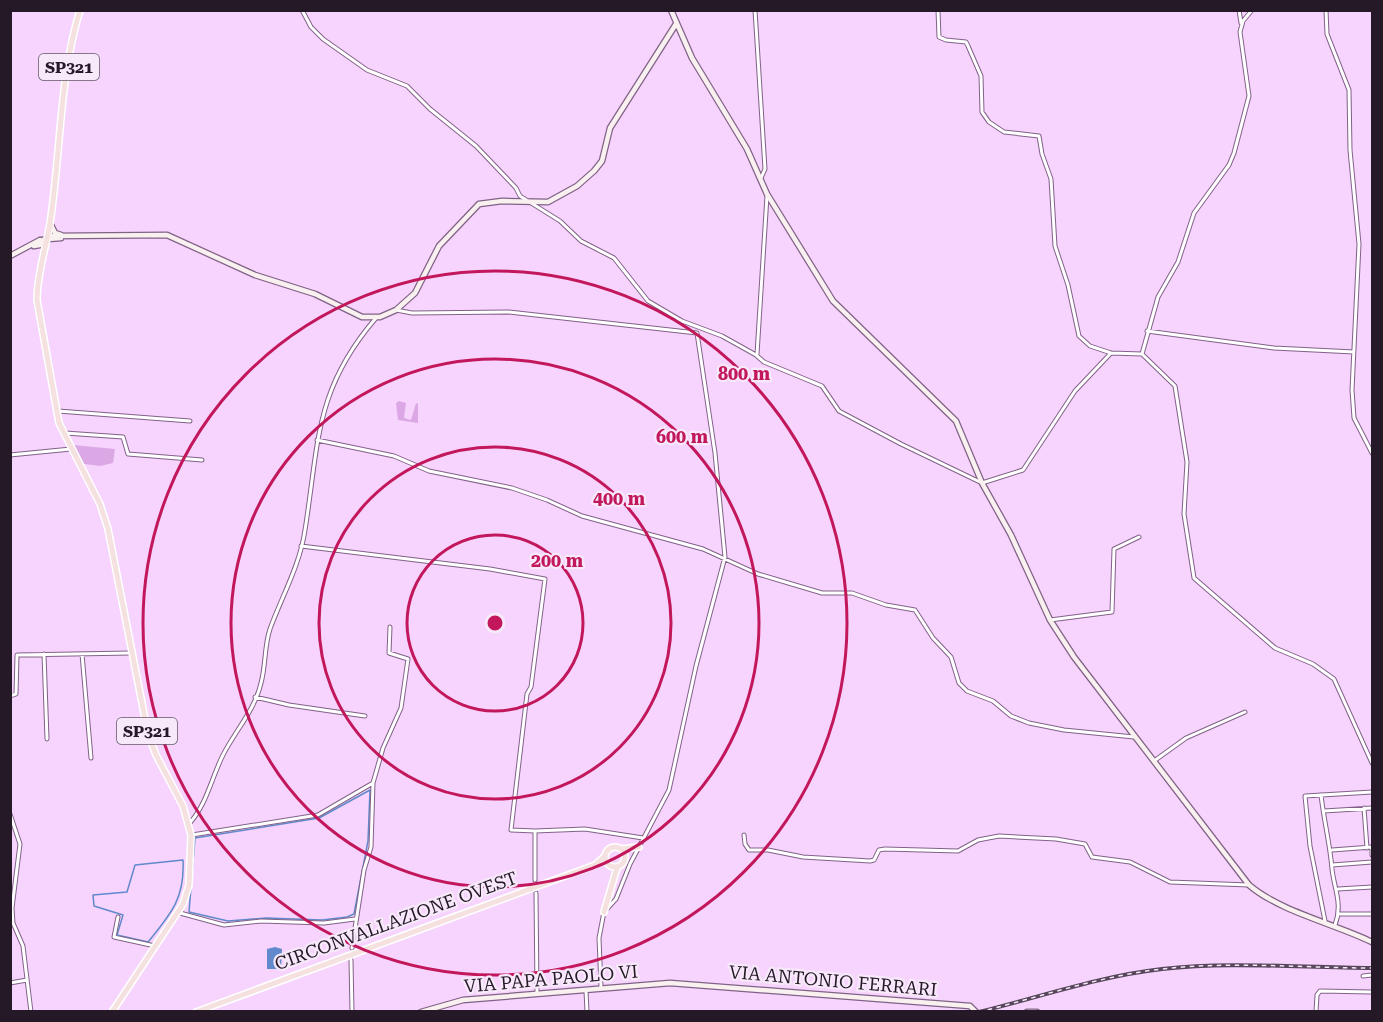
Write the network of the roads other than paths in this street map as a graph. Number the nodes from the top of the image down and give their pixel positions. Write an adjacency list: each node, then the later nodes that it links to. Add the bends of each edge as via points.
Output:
1 (80, 10): 14 (main road, SP321, via 70,54)
2 (302, 10): 13 (street, via 311,27 342,55 407,86 460,131)
3 (671, 10): 9 (street)
4 (755, 10): 11 (street, via 765,170)
5 (938, 10): 25 (street, via 939,37 966,42 968,46 981,76 982,112 989,122 1004,132 1039,136 1051,179 1055,246 1079,336 1090,346)
6 (1239, 10): 10 (street)
7 (1252, 10): 10 (street)
8 (1326, 10): 24 (street, via 1327,34 1349,90 1359,244)
9 (676, 24): 11 (street); 13 (street, via 610,128 602,161 594,171 548,202)
10 (1241, 24): 23 (street, via 1249,96 1234,153 1194,213 1178,262 1158,297)
11 (761, 180): 12 (street)
12 (767, 194): 26 (street); 36 (street, via 833,301 956,421)
13 (527, 202): 21 (street, via 479,204 439,246 415,292); 26 (street, via 560,221 581,241 614,258 648,301)
14 (51, 223): 15 (street, via 56,233); 16 (main road, SP321); 17 (street)
15 (67, 236): 16 (street); 20 (street, via 54,241); 22 (street, via 167,235 362,317)
16 (48, 239): 17 (street); 18 (street, via 45,244); 20 (main road, SP321)
17 (40, 241): 18 (street)
18 (31, 246): 19 (street); 20 (street, via 41,250)
19 (10, 256)
20 (43, 257): 28 (main road, SP321, via 37,300)
21 (396, 310): 22 (street); 39 (street, via 509,312 697,333)
22 (376, 318): 31 (street, via 338,370)
23 (1147, 332): 24 (street, via 1274,348); 27 (street)
24 (1354, 352): 33 (street, via 1354,418)
25 (1111, 353): 27 (street); 36 (street, via 1075,391 1023,470)
26 (756, 354): 36 (street, via 764,362 822,386 839,411)
27 (1142, 354): 52 (street, via 1175,386 1188,462 1184,514 1194,578 1275,648 1314,664 1334,679)
28 (56, 410): 29 (street); 30 (main road, SP321)
29 (190, 421)
30 (63, 434): 32 (main road, SP321); 35 (street, via 123,437 128,454)
31 (317, 440): 38 (street); 39 (street, via 394,456 429,471 512,488 582,516)
32 (71, 449): 34 (street); 42 (main road, SP321, via 100,504)
33 (1372, 453)
34 (10, 455)
35 (202, 460)
36 (982, 483): 40 (street)
37 (1139, 537): 40 (street, via 1113,551 1112,612)
38 (301, 546): 46 (street, via 270,631 261,685); 64 (street, via 545,579 512,830)
39 (725, 557): 49 (street, via 758,574 822,592 852,593 915,610 956,665 959,683 967,691 993,701 1011,716 1064,730); 67 (street, via 669,790)
40 (1050, 620): 49 (street)
41 (390, 627): 56 (street, via 389,653 408,660 406,686)
42 (131, 653): 44 (street); 63 (main road, SP321, via 152,745)
43 (44, 654): 44 (street); 45 (street, via 17,655 16,694); 50 (street)
44 (82, 654): 53 (street)
45 (10, 696)
46 (255, 697): 48 (street); 63 (street, via 223,755 206,800)
47 (1245, 712): 54 (street, via 1186,738)
48 (365, 716)
49 (1136, 737): 54 (street)
50 (47, 738)
51 (1372, 750): 52 (street)
52 (1367, 751): 55 (street)
53 (91, 758)
54 (1154, 761): 83 (street)
55 (1372, 764)
56 (373, 783): 65 (street, via 318,815); 93 (street, via 371,847)
57 (1372, 792): 58 (street)
58 (1321, 795): 61 (street); 94 (street, via 1305,796)
59 (1372, 807): 60 (street)
60 (1364, 808): 61 (street); 70 (street)
61 (1324, 811): 72 (street)
62 (10, 814): 87 (street, via 20,844)
63 (189, 824): 65 (main road, SP321)
64 (534, 831): 67 (street, via 585,829); 82 (street)
65 (190, 835): 89 (main road, SP321, via 189,885)
66 (744, 835): 83 (street, via 749,849 870,861 885,849 958,851 987,838 1056,839 1085,844 1092,857 1130,862 1170,882)
67 (643, 838): 68 (street)
68 (636, 847): 71 (main road); 73 (main road); 88 (street, via 615,899)
69 (1372, 847): 70 (street); 74 (street)
70 (1366, 848): 72 (street)
71 (621, 849): 73 (main road); 75 (main road, via 611,848)
72 (1332, 850): 78 (street)
73 (625, 854): 80 (main road, via 625,862)
74 (1372, 855)
75 (605, 856): 77 (main road); 79 (main road, CIRCONVALLAZIONE OVEST)
76 (1372, 862): 78 (street)
77 (608, 865): 79 (main road); 80 (main road); 81 (main road)
78 (1332, 865): 85 (street)
79 (595, 866): 111 (main road, CIRCONVALLAZIONE OVEST)
80 (617, 868): 81 (main road)
81 (612, 879): 88 (main road)
82 (535, 880)
83 (1249, 885): 94 (street, via 1270,901)
84 (1372, 887): 85 (street)
85 (1338, 889): 90 (street)
86 (536, 893): 108 (street)
87 (11, 908): 102 (street)
88 (604, 912): 105 (street, via 599,938)
89 (180, 913): 93 (street, via 224,925); 97 (main road, SP321)
90 (1339, 914): 91 (street); 95 (street)
91 (1372, 914)
92 (118, 917): 97 (street, via 114,937)
93 (356, 919): 98 (street)
94 (1325, 921): 95 (street)
95 (1335, 925): 96 (street)
96 (1372, 942)
97 (156, 946): 110 (main road, SP321)
98 (352, 948)
99 (351, 960): 112 (street)
100 (1372, 975): 101 (street)
101 (1363, 976)
102 (27, 980): 103 (street); 109 (street)
103 (10, 983)
104 (685, 983): 105 (street, VIA PAPA PAOLO VI); 115 (street, VIA ANTONIO FERRARI, via 970,1006)
105 (601, 987): 106 (street, VIA PAPA PAOLO VI)
106 (586, 989): 108 (street, VIA PAPA PAOLO VI); 114 (street)
107 (1372, 992): 118 (street, via 1320,991)
108 (537, 993): 113 (street, VIA PAPA PAOLO VI, via 463,1000)
109 (30, 1011)
110 (112, 1011)
111 (196, 1011)
112 (352, 1011)
113 (421, 1011)
114 (587, 1011)
115 (976, 1011)
116 (1027, 1011): 117 (street)
117 (1037, 1011)
118 (1316, 1011)

